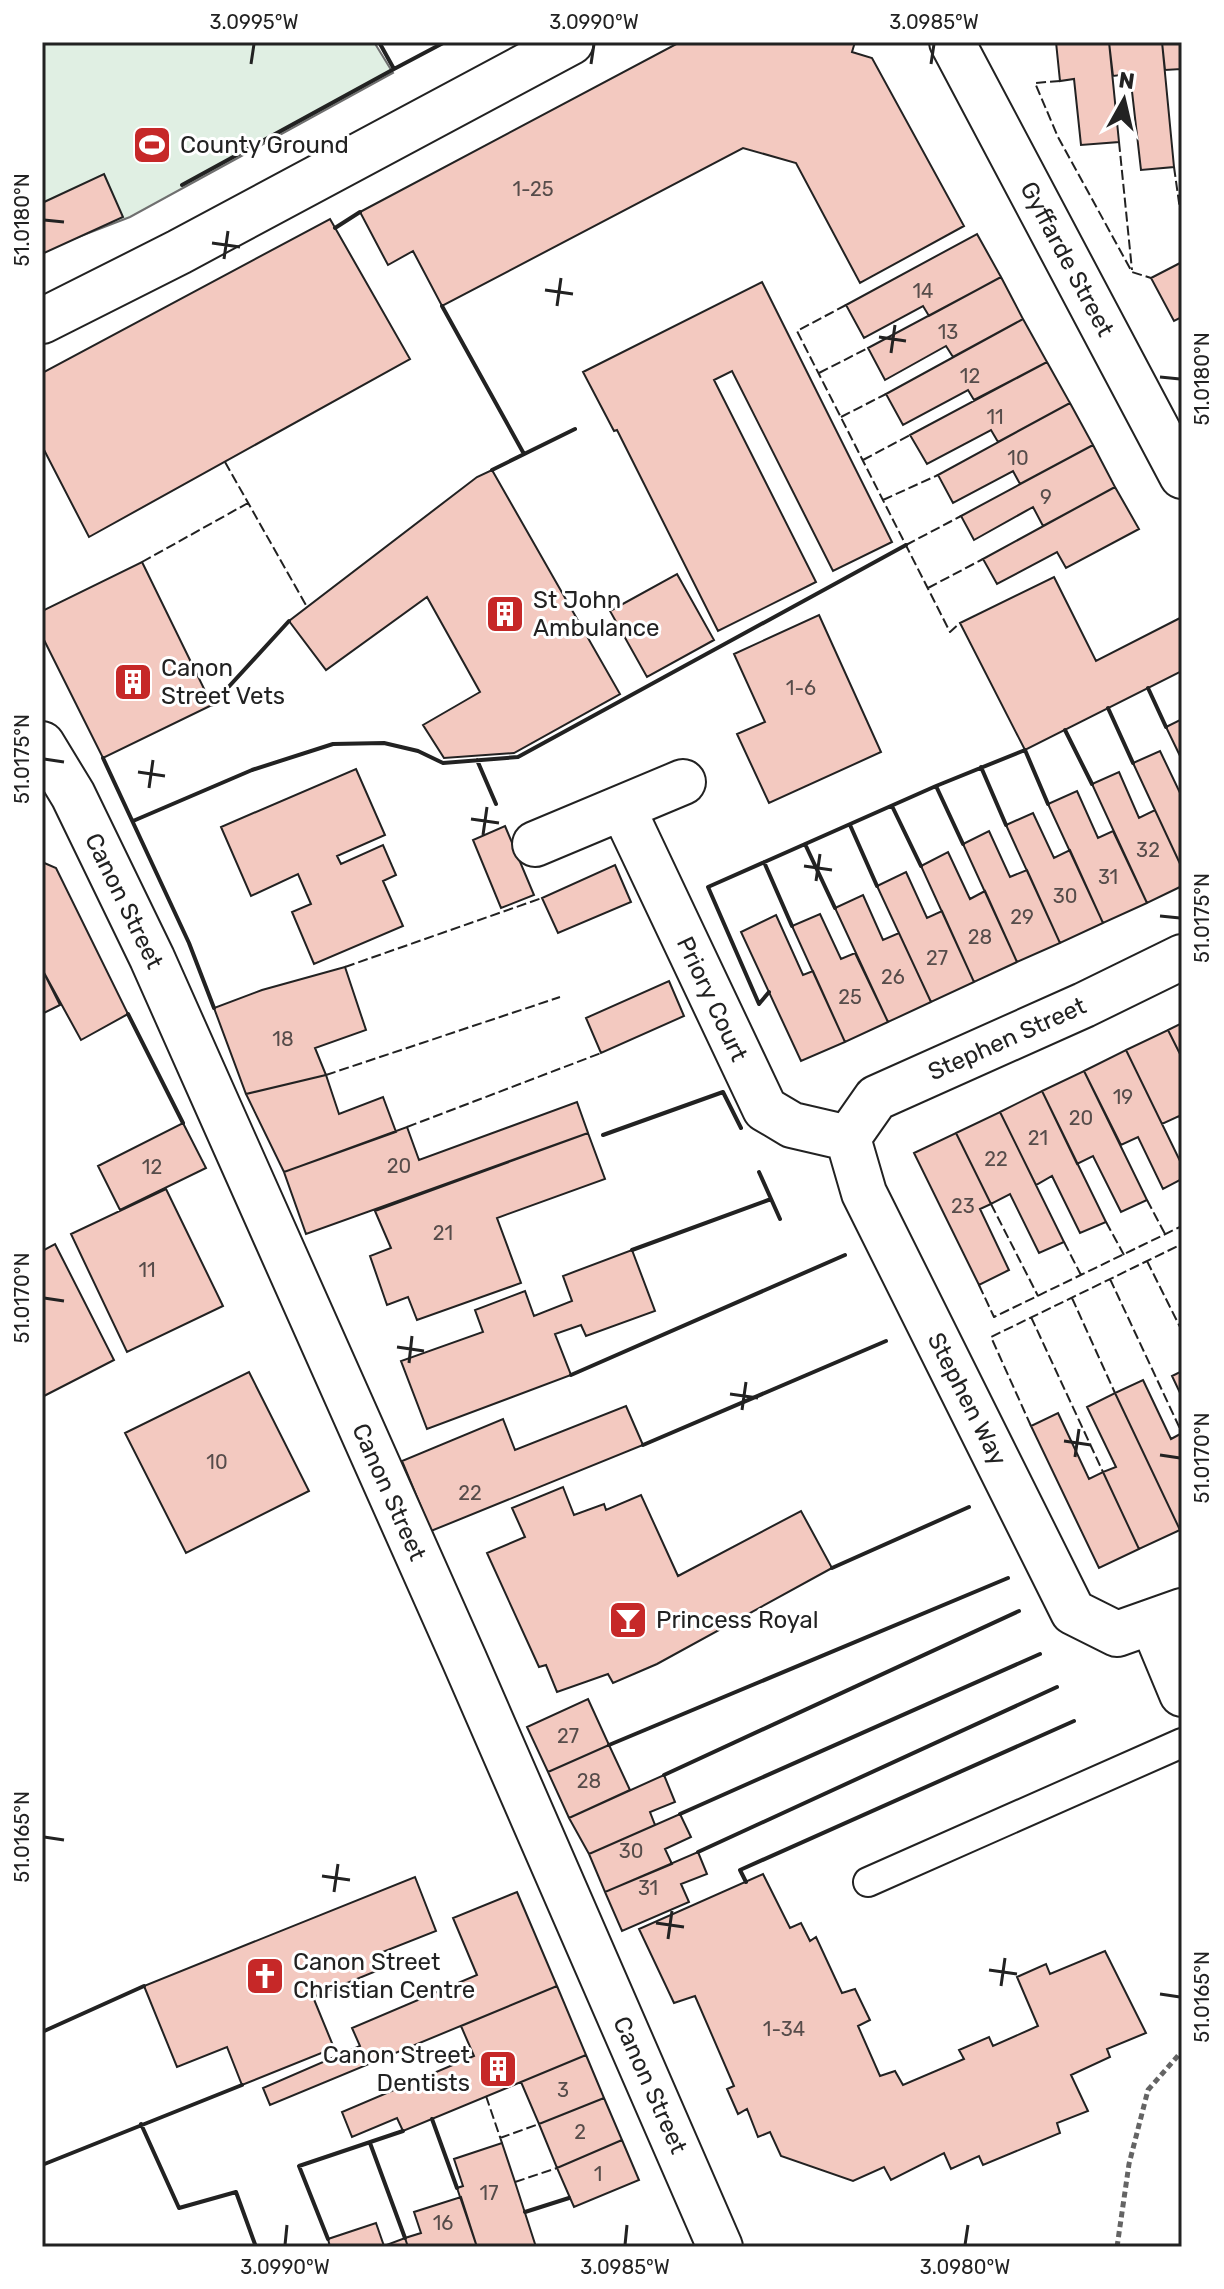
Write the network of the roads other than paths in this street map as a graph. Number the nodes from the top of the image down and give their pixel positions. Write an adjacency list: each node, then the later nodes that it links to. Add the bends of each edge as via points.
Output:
1 (571, 42): 3 (street)
2 (952, 42): 4 (street, Gyffarde Street)
3 (42, 321)
4 (1182, 476)
5 (42, 744): 7 (street, Canon Street)
6 (683, 782): 8 (street)
7 (58, 801): 16 (street, Canon Street, via 165,987)
8 (623, 809): 9 (street); 11 (street, Priory Court, via 765,1109 792,1125)
9 (535, 844)
10 (1182, 957): 11 (street, Stephen Street, via 876,1098)
11 (848, 1138): 12 (street, Stephen Way, via 864,1193 1073,1612)
12 (1150, 1622): 13 (street)
13 (1182, 1694)
14 (1182, 1743): 15 (lane)
15 (868, 1882)
16 (720, 2247)

